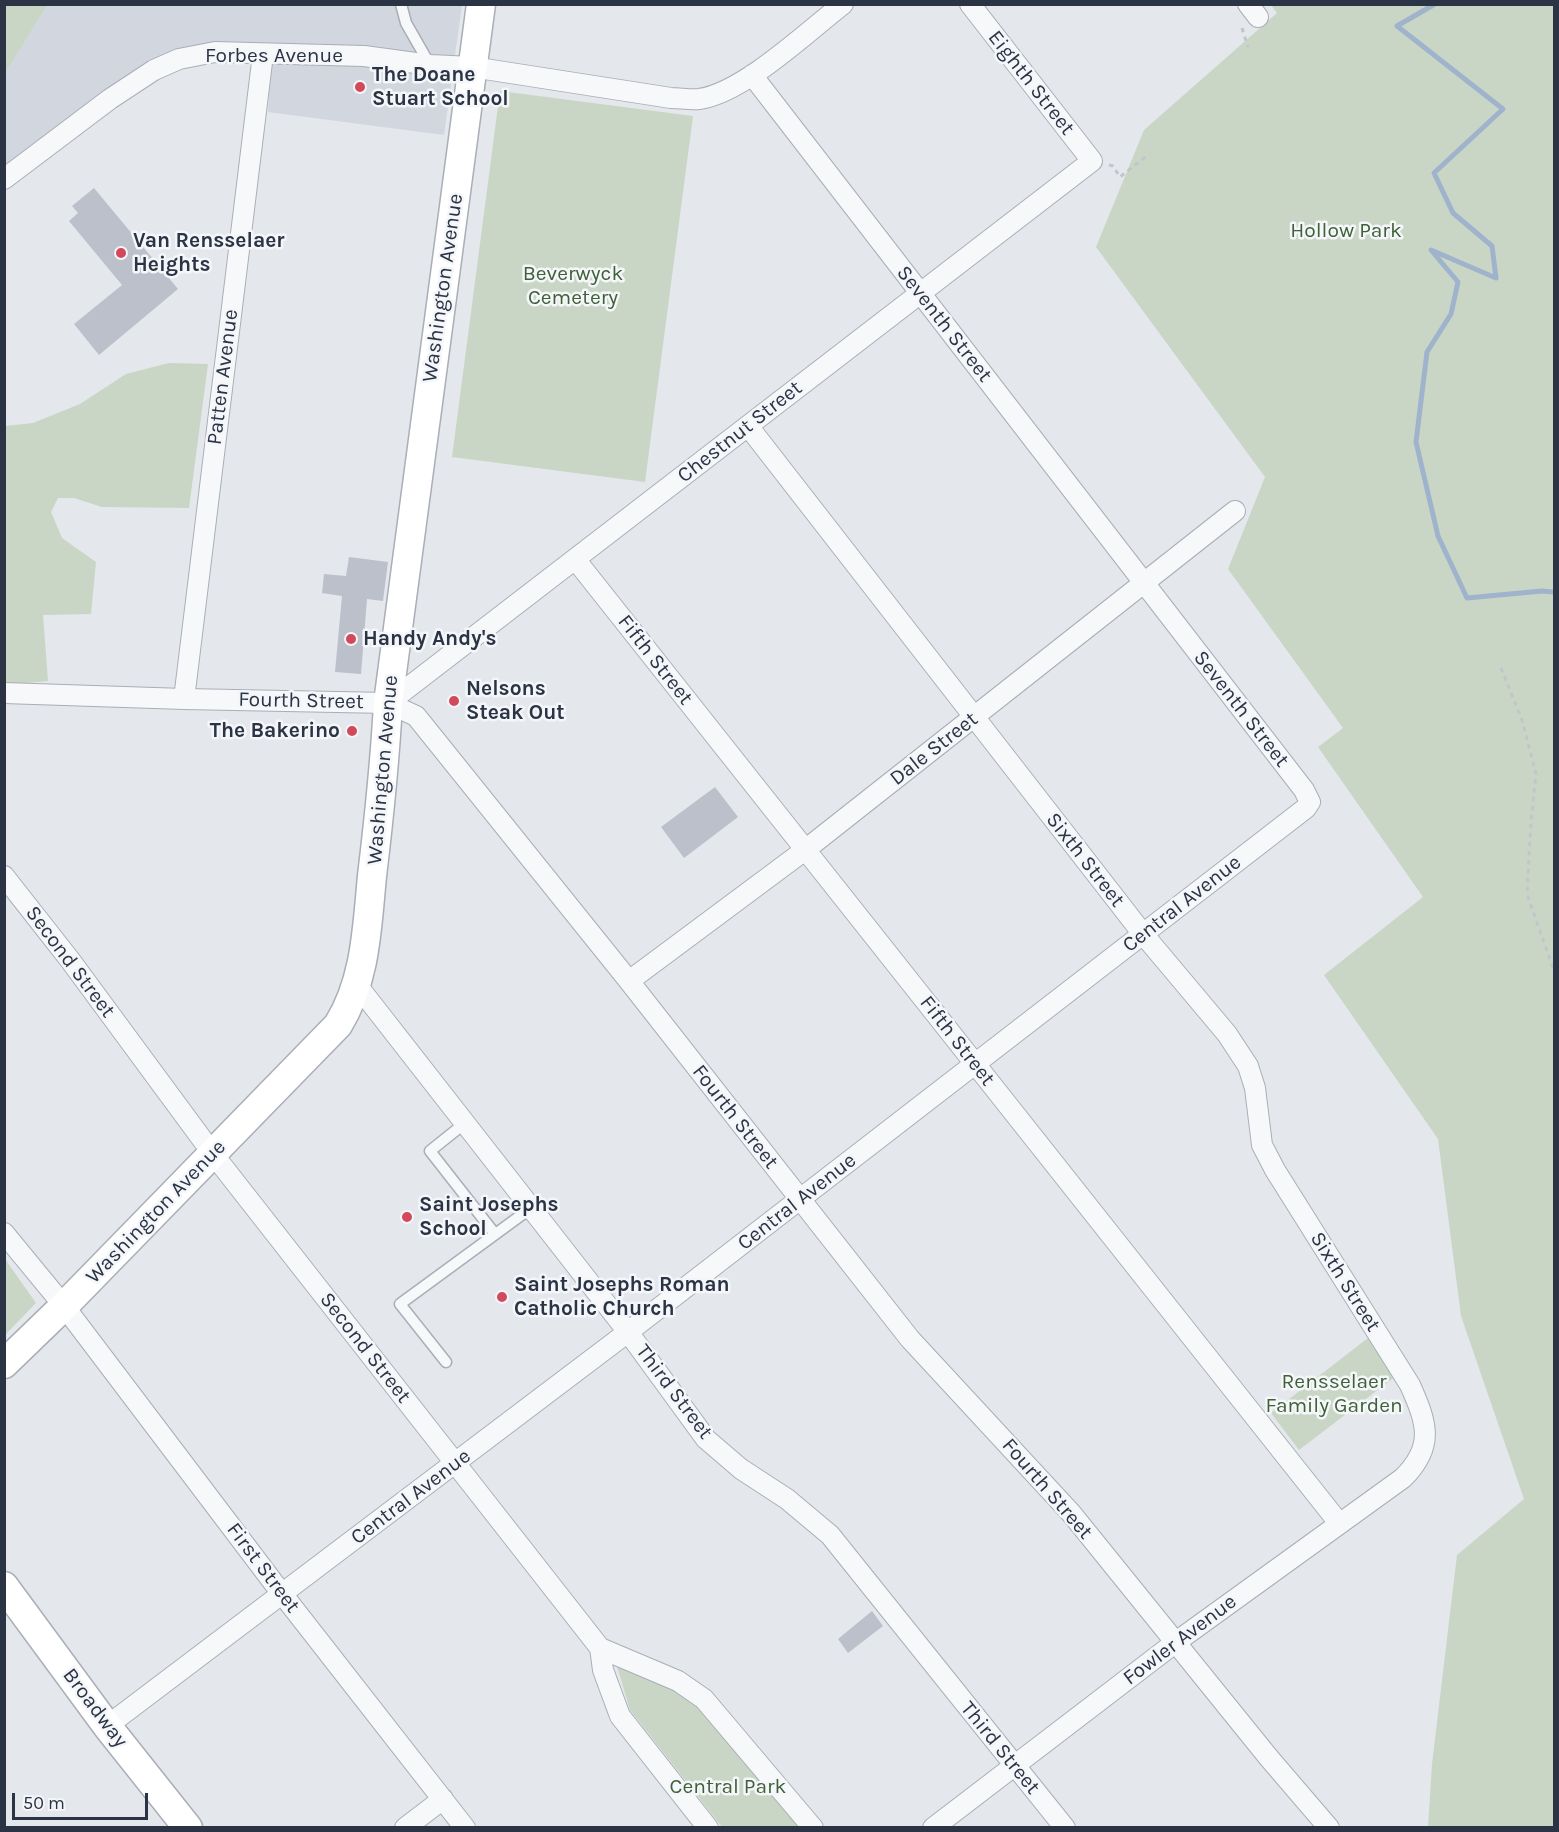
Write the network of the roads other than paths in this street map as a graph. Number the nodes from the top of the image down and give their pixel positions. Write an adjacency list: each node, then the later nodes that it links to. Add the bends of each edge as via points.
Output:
1 (401, 4): 6 (lane, via 406,22)
2 (481, 4): 7 (street, Washington Avenue)
3 (843, 4): 8 (street)
4 (970, 4): 9 (street, Eighth Street)
5 (263, 54): 6 (street, Forbes Avenue, via 364,56); 10 (street, Forbes Avenue, via 216,52 179,59 154,70); 17 (street, Patten Avenue)
6 (430, 65): 7 (street, Forbes Avenue)
7 (472, 67): 8 (street, via 699,99 728,90); 18 (street, Washington Avenue)
8 (752, 75): 11 (street, Seventh Street)
9 (1092, 161): 11 (street, Chestnut Street)
10 (4, 180)
11 (921, 293): 12 (street, Chestnut Street); 15 (street, Seventh Street)
12 (748, 426): 14 (street, Chestnut Street); 19 (street, Sixth Street)
13 (1235, 511): 15 (street, Dale Street)
14 (575, 559): 18 (street, Chestnut Street); 21 (street, Fifth Street)
15 (1144, 583): 19 (street, Dale Street); 20 (street, Seventh Street)
16 (4, 693): 17 (street, Fourth Street)
17 (184, 699): 18 (street, Fourth Street)
18 (388, 703): 24 (street, Fourth Street, via 416,716 424,725); 25 (street, Washington Avenue, via 383,784)
19 (974, 717): 21 (street, Dale Street); 23 (street, Sixth Street)
20 (1310, 802): 23 (street, Central Avenue)
21 (805, 850): 24 (street, Dale Street); 26 (street, Fifth Street)
22 (4, 876): 28 (street, Second Street)
23 (1143, 934): 26 (street, Central Avenue); 37 (street, Sixth Street, via 1227,1034 1248,1066 1255,1088 1262,1145 1410,1385 1425,1428)
24 (628, 981): 29 (street, Fourth Street)
25 (357, 985): 27 (street, Third Street); 28 (street, Washington Avenue, via 338,1025)
26 (975, 1064): 29 (street, Central Avenue); 39 (street, Fifth Street)
27 (465, 1123): 30 (street, Third Street); 32 (lane, via 430,1151)
28 (213, 1154): 33 (street, Washington Avenue); 38 (street, Second Street)
29 (801, 1199): 34 (street, Central Avenue); 42 (street, Fourth Street, via 910,1339 1071,1513)
30 (531, 1208): 32 (lane); 34 (street, Third Street)
31 (4, 1233): 33 (street, First Street)
32 (495, 1234): 35 (lane, via 400,1304)
33 (64, 1306): 36 (street, Washington Avenue); 41 (street, First Street)
34 (628, 1332): 38 (street, Central Avenue); 45 (street, Third Street, via 706,1439 830,1535)
35 (446, 1362)
36 (4, 1364)
37 (1424, 1450): 39 (street, Fowler Avenue, via 1403,1478)
38 (456, 1463): 41 (street, Central Avenue); 43 (street, Second Street)
39 (1339, 1523): 42 (street, Fowler Avenue)
40 (4, 1586): 44 (street, Broadway)
41 (282, 1594): 44 (street, Central Avenue); 46 (street, First Street)
42 (1176, 1642): 45 (street, Fowler Avenue); 54 (street, Fourth Street)
43 (600, 1648): 50 (street, Second Street, via 603,1670 620,1716); 51 (street, via 678,1681 704,1699)
44 (108, 1726): 47 (street, Broadway)
45 (1015, 1766): 52 (street, Fowler Avenue); 53 (street, Third Street)
46 (443, 1799): 48 (street); 49 (street, First Street)
47 (188, 1827)
48 (405, 1827)
49 (465, 1827)
50 (708, 1827)
51 (813, 1827)
52 (933, 1827)
53 (1065, 1827)
54 (1329, 1827)

